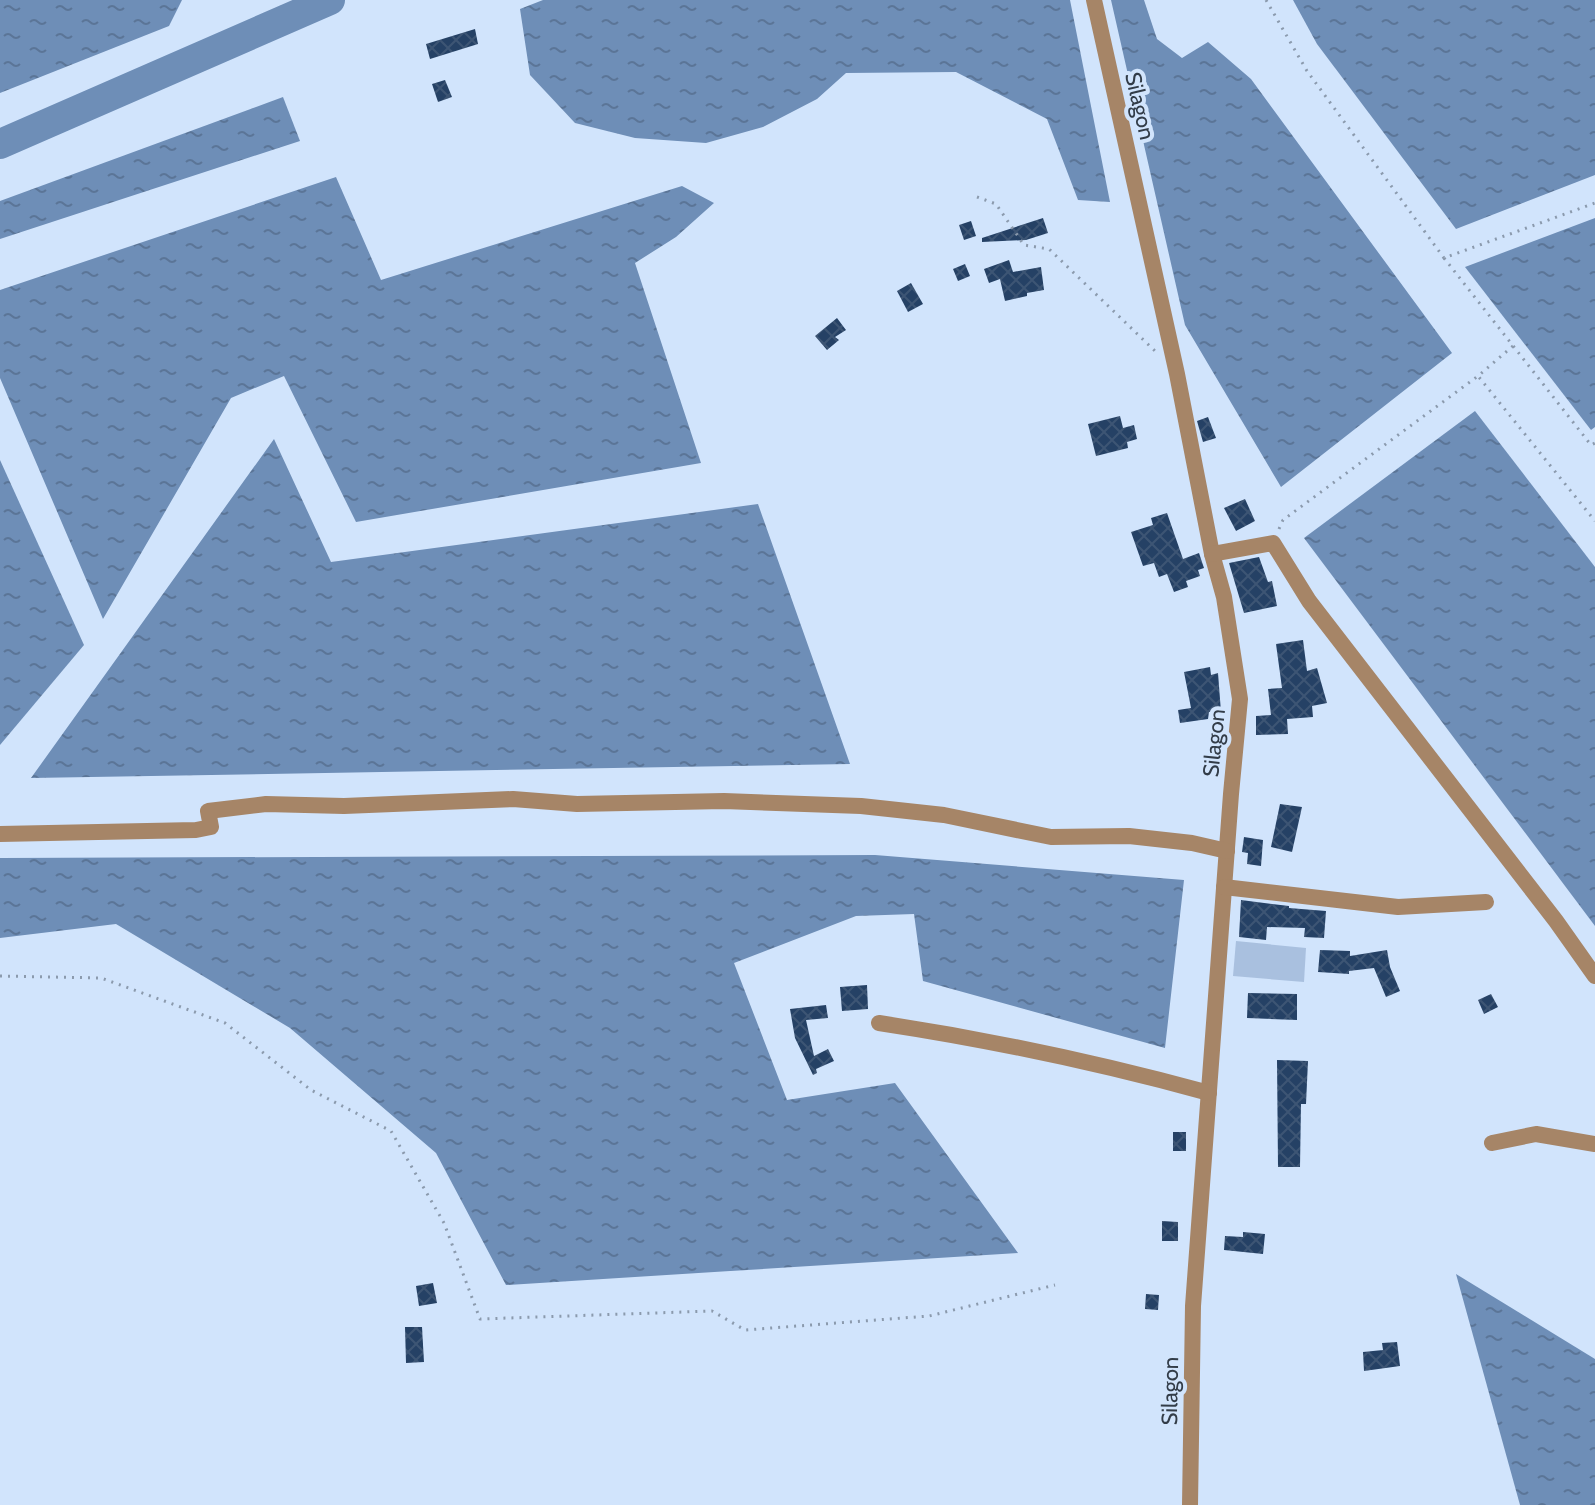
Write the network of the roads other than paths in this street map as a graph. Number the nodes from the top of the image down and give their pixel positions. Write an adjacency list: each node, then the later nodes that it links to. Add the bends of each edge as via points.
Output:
1 (1094, 0): 2 (street, Silagon)
2 (1212, 554): 4 (street, Silagon, via 1240,699); 7 (street, via 1273,543 1309,601)
3 (0, 834): 4 (street, via 196,830 211,827 208,811 266,804 724,801 861,806 944,815 1051,837 1129,836)
4 (1227, 851): 5 (street, Silagon)
5 (1224, 887): 6 (street, via 1398,907); 9 (street, Silagon)
6 (1486, 902)
7 (1595, 976)
8 (879, 1023): 9 (street, via 996,1041)
9 (1209, 1093): 12 (street, Silagon, via 1193,1306)
10 (1492, 1143): 11 (street, via 1536,1134)
11 (1595, 1144)
12 (1190, 1505)

